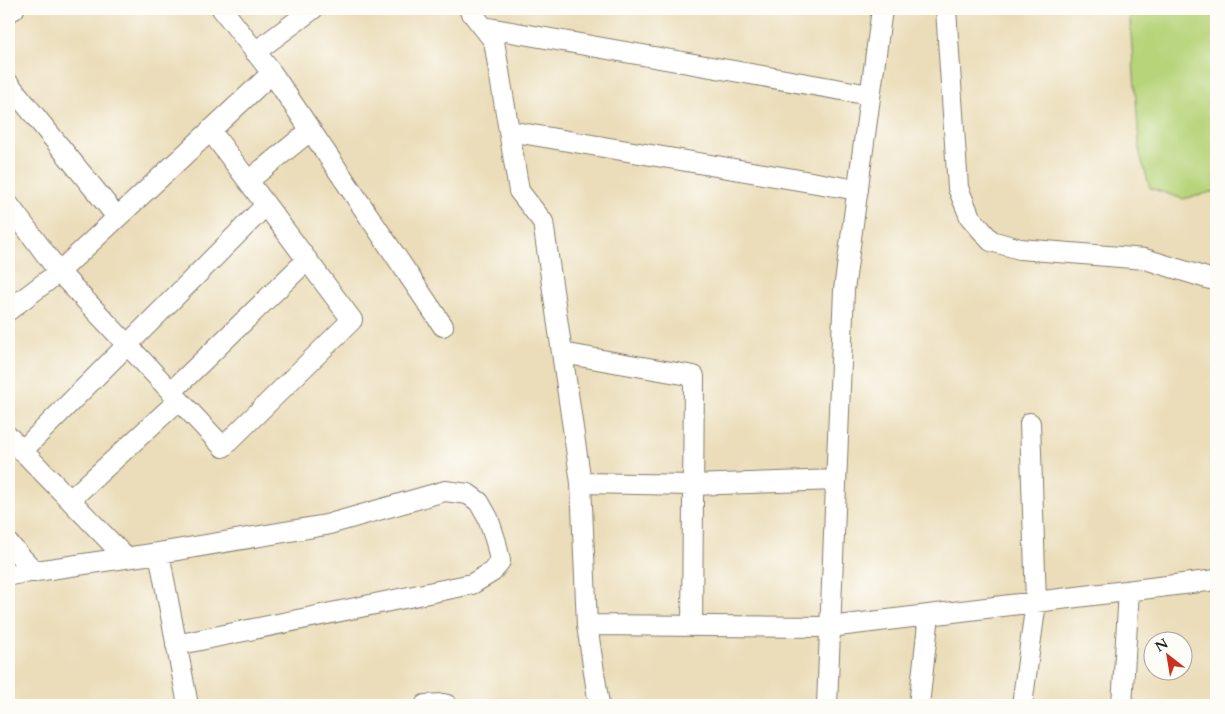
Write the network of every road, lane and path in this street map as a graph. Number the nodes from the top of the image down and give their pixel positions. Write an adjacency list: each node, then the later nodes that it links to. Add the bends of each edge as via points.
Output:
1 (14, 9): 7 (street)
2 (222, 9): 9 (street)
3 (469, 9): 8 (street)
4 (882, 9): 12 (street)
5 (946, 9): 23 (street, via 958,188 970,217 991,241 1020,249 1145,259)
6 (305, 11): 9 (street)
7 (9, 12)
8 (482, 27): 12 (street); 15 (street, via 494,41)
9 (255, 52): 10 (street)
10 (272, 73): 13 (street); 14 (street)
11 (9, 84): 20 (street)
12 (870, 95): 17 (street)
13 (210, 130): 16 (street); 20 (street)
14 (310, 130): 16 (street); 25 (street)
15 (509, 131): 17 (street); 27 (street, via 519,191 543,222)
16 (248, 181): 19 (street)
17 (858, 190): 31 (street, via 844,290)
18 (9, 205): 22 (street)
19 (266, 205): 21 (street); 26 (street)
20 (117, 218): 22 (street)
21 (308, 260): 28 (street); 28 (street, via 352,320 224,447)
22 (59, 272): 24 (street); 26 (street)
23 (1216, 279)
24 (9, 310)
25 (443, 326)
26 (126, 344): 28 (street); 30 (street)
27 (562, 353): 32 (street); 33 (street, via 694,376)
28 (175, 396): 34 (street)
29 (1030, 423): 42 (street)
30 (16, 444): 34 (street)
31 (836, 480): 33 (street); 46 (street)
32 (581, 483): 33 (street); 44 (street)
33 (693, 485): 45 (street)
34 (70, 500): 37 (street)
35 (9, 544): 38 (street)
36 (159, 553): 37 (street); 47 (street); 47 (street, via 326,525 446,491 468,494 479,502 488,518 500,562 492,572 472,584)
37 (126, 558): 38 (street)
38 (34, 572): 39 (street)
39 (9, 575)
40 (1216, 580): 41 (street)
41 (1129, 591): 42 (street); 55 (street)
42 (1036, 602): 43 (street); 54 (street)
43 (929, 615): 46 (street); 53 (street)
44 (587, 625): 45 (street); 51 (street)
45 (692, 626): 46 (street)
46 (830, 628): 52 (street)
47 (176, 645): 48 (street)
48 (188, 705)
49 (425, 705): 50 (street)
50 (447, 705)
51 (599, 705)
52 (826, 705)
53 (919, 705)
54 (1022, 705)
55 (1122, 705)

